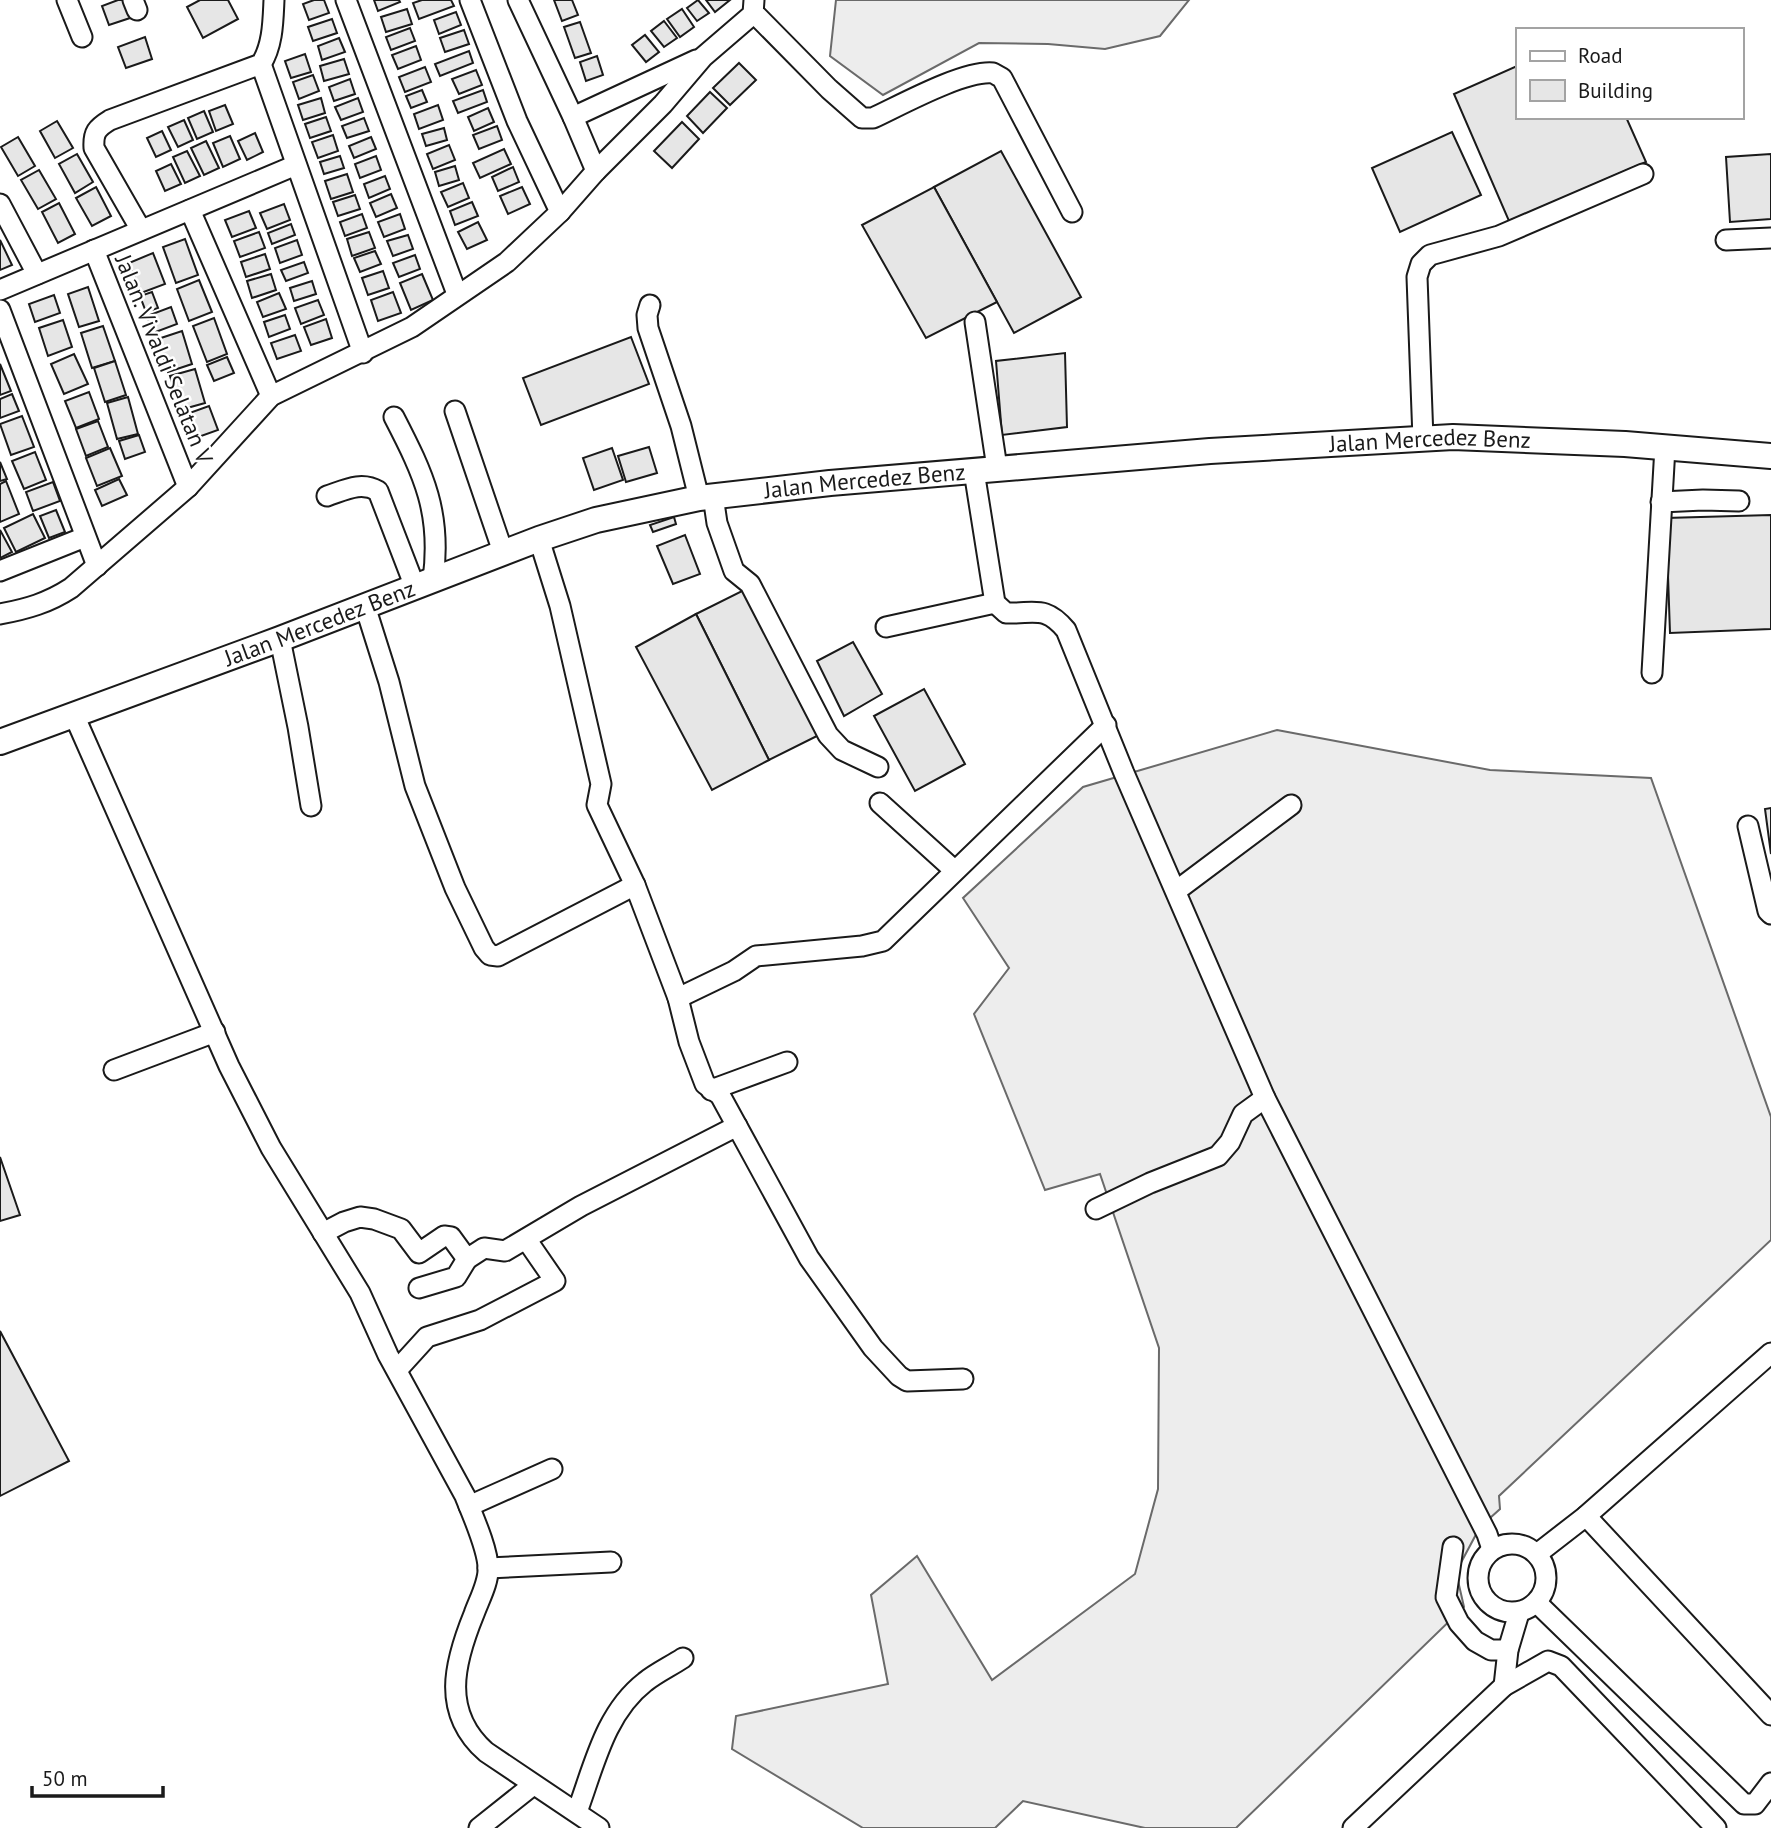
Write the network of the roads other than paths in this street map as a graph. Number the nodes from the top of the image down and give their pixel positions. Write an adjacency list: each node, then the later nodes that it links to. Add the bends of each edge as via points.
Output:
1 (66, 0): 7 (street)
2 (274, 0): 9 (street, via 273,27)
3 (346, 0): 24 (street)
4 (470, 0): 16 (street, via 517,121)
5 (518, 0): 10 (street)
6 (753, 7): 8 (street); 17 (street, via 862,118 873,118 964,79 993,73 1002,78)
7 (82, 37)
8 (703, 57): 10 (street); 12 (street)
9 (261, 64): 11 (street); 18 (street, via 96,129 94,148)
10 (573, 117): 12 (street)
11 (296, 165): 15 (street); 28 (street)
12 (596, 172): 16 (street)
13 (1643, 174): 32 (street, via 1499,236 1430,255 1421,264 1417,277)
14 (0, 204): 22 (street)
15 (190, 209): 18 (street); 29 (street)
16 (560, 212): 24 (street, via 507,262)
17 (1072, 212)
18 (141, 230): 21 (street)
19 (1771, 238): 20 (street)
20 (1726, 240)
21 (94, 250): 22 (street); 36 (street, Jalan. Vivaldi Selatan V)
22 (37, 274): 23 (street)
23 (0, 290)
24 (457, 295): 28 (street, via 412,327)
25 (650, 304): 38 (street, via 648,328)
26 (0, 310): 41 (street)
27 (975, 322): 35 (street)
28 (363, 353): 29 (street)
29 (271, 396): 36 (street)
30 (455, 411): 43 (street)
31 (394, 417): 46 (street, via 433,511 436,542)
32 (1423, 439): 33 (main road, Jalan Mercedez Benz); 35 (main road, Jalan Mercedez Benz)
33 (1665, 447): 34 (main road, Jalan Mercedez Benz); 40 (street)
34 (1771, 456)
35 (986, 470): 38 (main road, Jalan Mercedez Benz); 47 (street)
36 (188, 486): 44 (street)
37 (327, 496): 46 (street, via 360,486 378,491)
38 (706, 497): 42 (main road, Jalan Mercedez Benz, via 596,520); 56 (street, via 734,571 750,584 828,735 842,750)
39 (1740, 501): 40 (street)
40 (1661, 502): 52 (street)
41 (85, 537): 44 (street); 45 (street)
42 (539, 539): 43 (main road, Jalan Mercedez Benz); 62 (street, via 560,606 601,784 597,805)
43 (503, 552): 46 (main road, Jalan Mercedez Benz)
44 (97, 566): 49 (street, via 53,600)
45 (0, 571)
46 (424, 584): 48 (main road, Jalan Mercedez Benz)
47 (995, 603): 50 (street); 54 (street, via 1006,613 1042,611 1057,620 1066,630)
48 (365, 606): 51 (main road, Jalan Mercedez Benz); 62 (street, via 415,786 455,888 490,955 498,957)
49 (0, 614)
50 (886, 626)
51 (280, 639): 53 (main road, Jalan Mercedez Benz); 59 (street)
52 (1652, 673)
53 (74, 715): 55 (main road, Jalan Mercedez Benz); 66 (street)
54 (1106, 725): 61 (street); 63 (street)
55 (0, 742)
56 (878, 767)
57 (880, 803): 61 (street)
58 (1291, 805): 63 (street)
59 (311, 806)
60 (1748, 826): 64 (street)
61 (954, 870): 65 (street, via 883,941 756,956)
62 (635, 885): 65 (street)
63 (1176, 891): 70 (street)
64 (1771, 914)
65 (678, 998): 69 (street, via 689,1042)
66 (215, 1032): 68 (street); 73 (street, via 271,1148)
67 (787, 1062): 69 (street)
68 (114, 1070)
69 (710, 1090): 71 (street, via 718,1093)
70 (1265, 1098): 72 (street, via 1243,1114 1218,1157); 84 (street)
71 (737, 1126): 74 (street); 79 (street, via 809,1258 880,1357 907,1381)
72 (1096, 1209)
73 (323, 1233): 75 (street, via 360,1217 374,1219 401,1229 419,1253 444,1236 451,1237); 78 (street, via 360,1293)
74 (526, 1239): 75 (street, via 505,1251 484,1248); 78 (street, via 555,1281 480,1320 427,1337)
75 (467, 1259): 76 (street, via 456,1277)
76 (419, 1289)
77 (1771, 1353): 82 (street)
78 (397, 1370): 81 (street)
79 (963, 1379)
80 (552, 1469): 81 (street)
81 (469, 1506): 87 (street)
82 (1586, 1516): 85 (street); 93 (street)
83 (1453, 1547): 90 (street, via 1446,1597 1459,1623 1490,1650)
84 (1492, 1549): 85 (street, via 1507,1543 1523,1545); 89 (street, via 1477,1568 1479,1592 1495,1610)
85 (1537, 1554): 88 (street, via 1546,1570 1546,1588)
86 (611, 1562): 87 (street)
87 (488, 1567): 95 (street, via 461,1646 455,1698 474,1741)
88 (1537, 1603): 89 (street); 94 (street, via 1744,1804 1755,1804)
89 (1520, 1613): 90 (street)
90 (1508, 1650): 92 (street)
91 (683, 1658): 96 (street, via 645,1682 619,1710 605,1735)
92 (1504, 1686): 98 (street); 99 (street, via 1548,1661 1561,1666)
93 (1771, 1715)
94 (1771, 1783)
95 (533, 1785): 96 (street); 97 (street)
96 (586, 1822)
97 (479, 1828)
98 (1353, 1828)
99 (1716, 1828)

